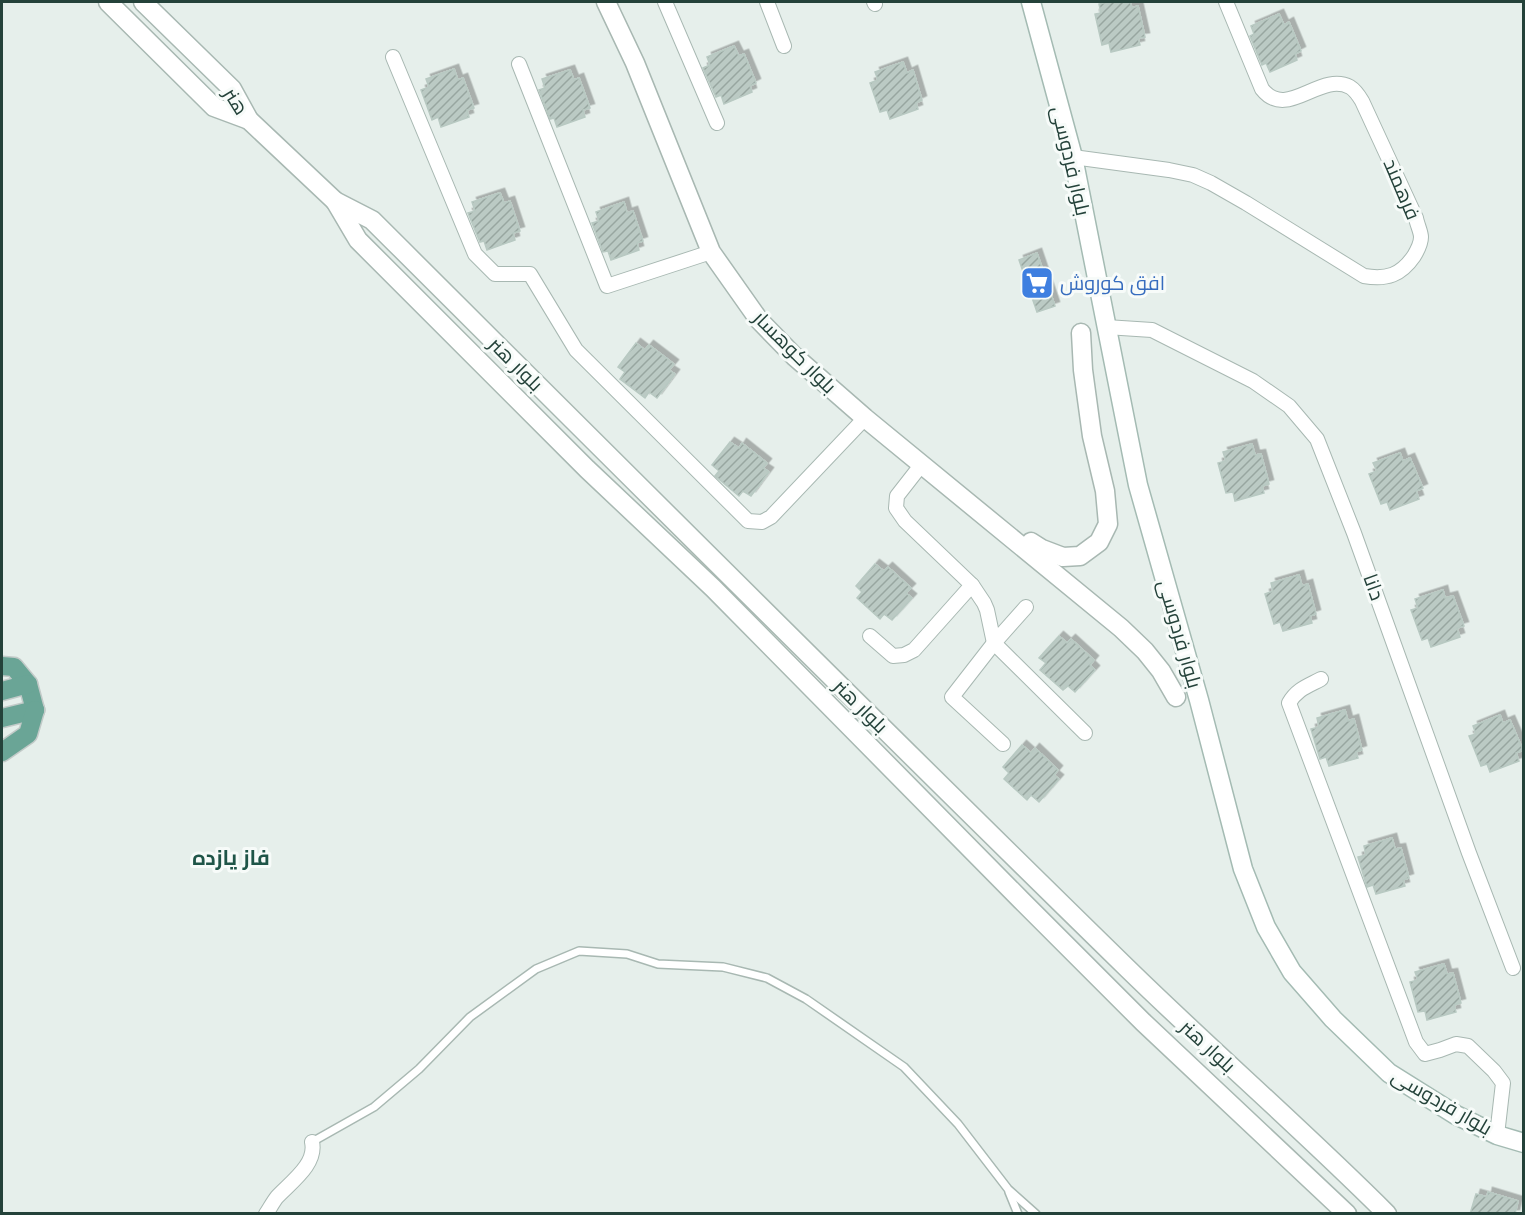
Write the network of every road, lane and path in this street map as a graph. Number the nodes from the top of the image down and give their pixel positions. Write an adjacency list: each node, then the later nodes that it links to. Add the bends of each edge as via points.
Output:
1 (108, 2): 11 (street, هنر, via 214,107)
2 (143, 2): 11 (street, هنر, via 232,89)
3 (606, 2): 15 (street, بلوار کوهسار)
4 (665, 2): 12 (street)
5 (767, 2): 8 (street)
6 (1031, 2): 13 (street, بلوار فردوسی)
7 (1226, 2): 13 (street, فرهمند, via 1267,96 1276,101 1296,98 1327,85 1342,84 1352,88 1362,101 1416,218 1421,238 1408,265 1395,275 1377,279 1364,276 1193,175)
8 (784, 46)
9 (393, 57): 18 (street, via 475,254 495,274 530,274 576,350 748,521 762,522 771,517)
10 (519, 64): 15 (street, via 607,286)
11 (249, 120): 14 (street, بلوار هنر)
12 (717, 123)
13 (1073, 157): 16 (street, بلوار فردوسی)
14 (335, 201): 43 (street, بلوار هنر, via 358,240 712,588 1135,1014); 44 (street, بلوار هنر, via 372,220 1046,889)
15 (711, 252): 18 (street, بلوار کوهسار, via 759,320)
16 (1106, 327): 35 (street, دانا, via 1152,330 1253,381 1290,406 1317,439); 36 (street, بلوار فردوسی, via 1138,485 1243,869 1266,927 1292,972 1389,1073 1456,1115)
17 (1081, 333): 20 (street, via 1092,436 1108,524 1099,542 1080,556 1063,557 1042,549)
18 (865, 418): 19 (street, بلوار کوهسار)
19 (922, 464): 20 (street, بلوار کوهسار); 21 (street, via 897,496 896,508)
20 (964, 498): 29 (street, via 1121,627 1161,671)
21 (972, 585): 23 (street, via 914,650 893,656); 24 (street, via 987,610)
22 (1026, 607): 24 (street)
23 (870, 636)
24 (994, 643): 32 (street); 33 (street, via 952,697)
25 (2, 666): 27 (main road, via 14,667)
26 (1321, 679): 36 (street, via 1301,689 1289,703 1416,1042 1425,1054 1456,1044 1468,1046 1494,1071 1503,1083)
27 (28, 684): 28 (main road); 30 (main road)
28 (2, 691)
29 (1176, 697)
30 (36, 710): 31 (main road); 34 (main road, via 28,734)
31 (2, 718)
32 (1085, 733)
33 (1003, 744)
34 (4, 750)
35 (1514, 968)
36 (1497, 1135): 38 (street, بلوار فردوسی)
37 (312, 1142): 39 (lane, via 374,1107 419,1069 470,1017 536,969 579,951 627,954 658,964 723,967 767,978 806,999 903,1066 958,1124); 40 (street, via 314,1150 308,1164)
38 (1524, 1143)
39 (1008, 1190): 41 (lane); 42 (lane)
40 (266, 1214)
41 (1018, 1214)
42 (1036, 1214)
43 (1347, 1214)
44 (1387, 1214)

